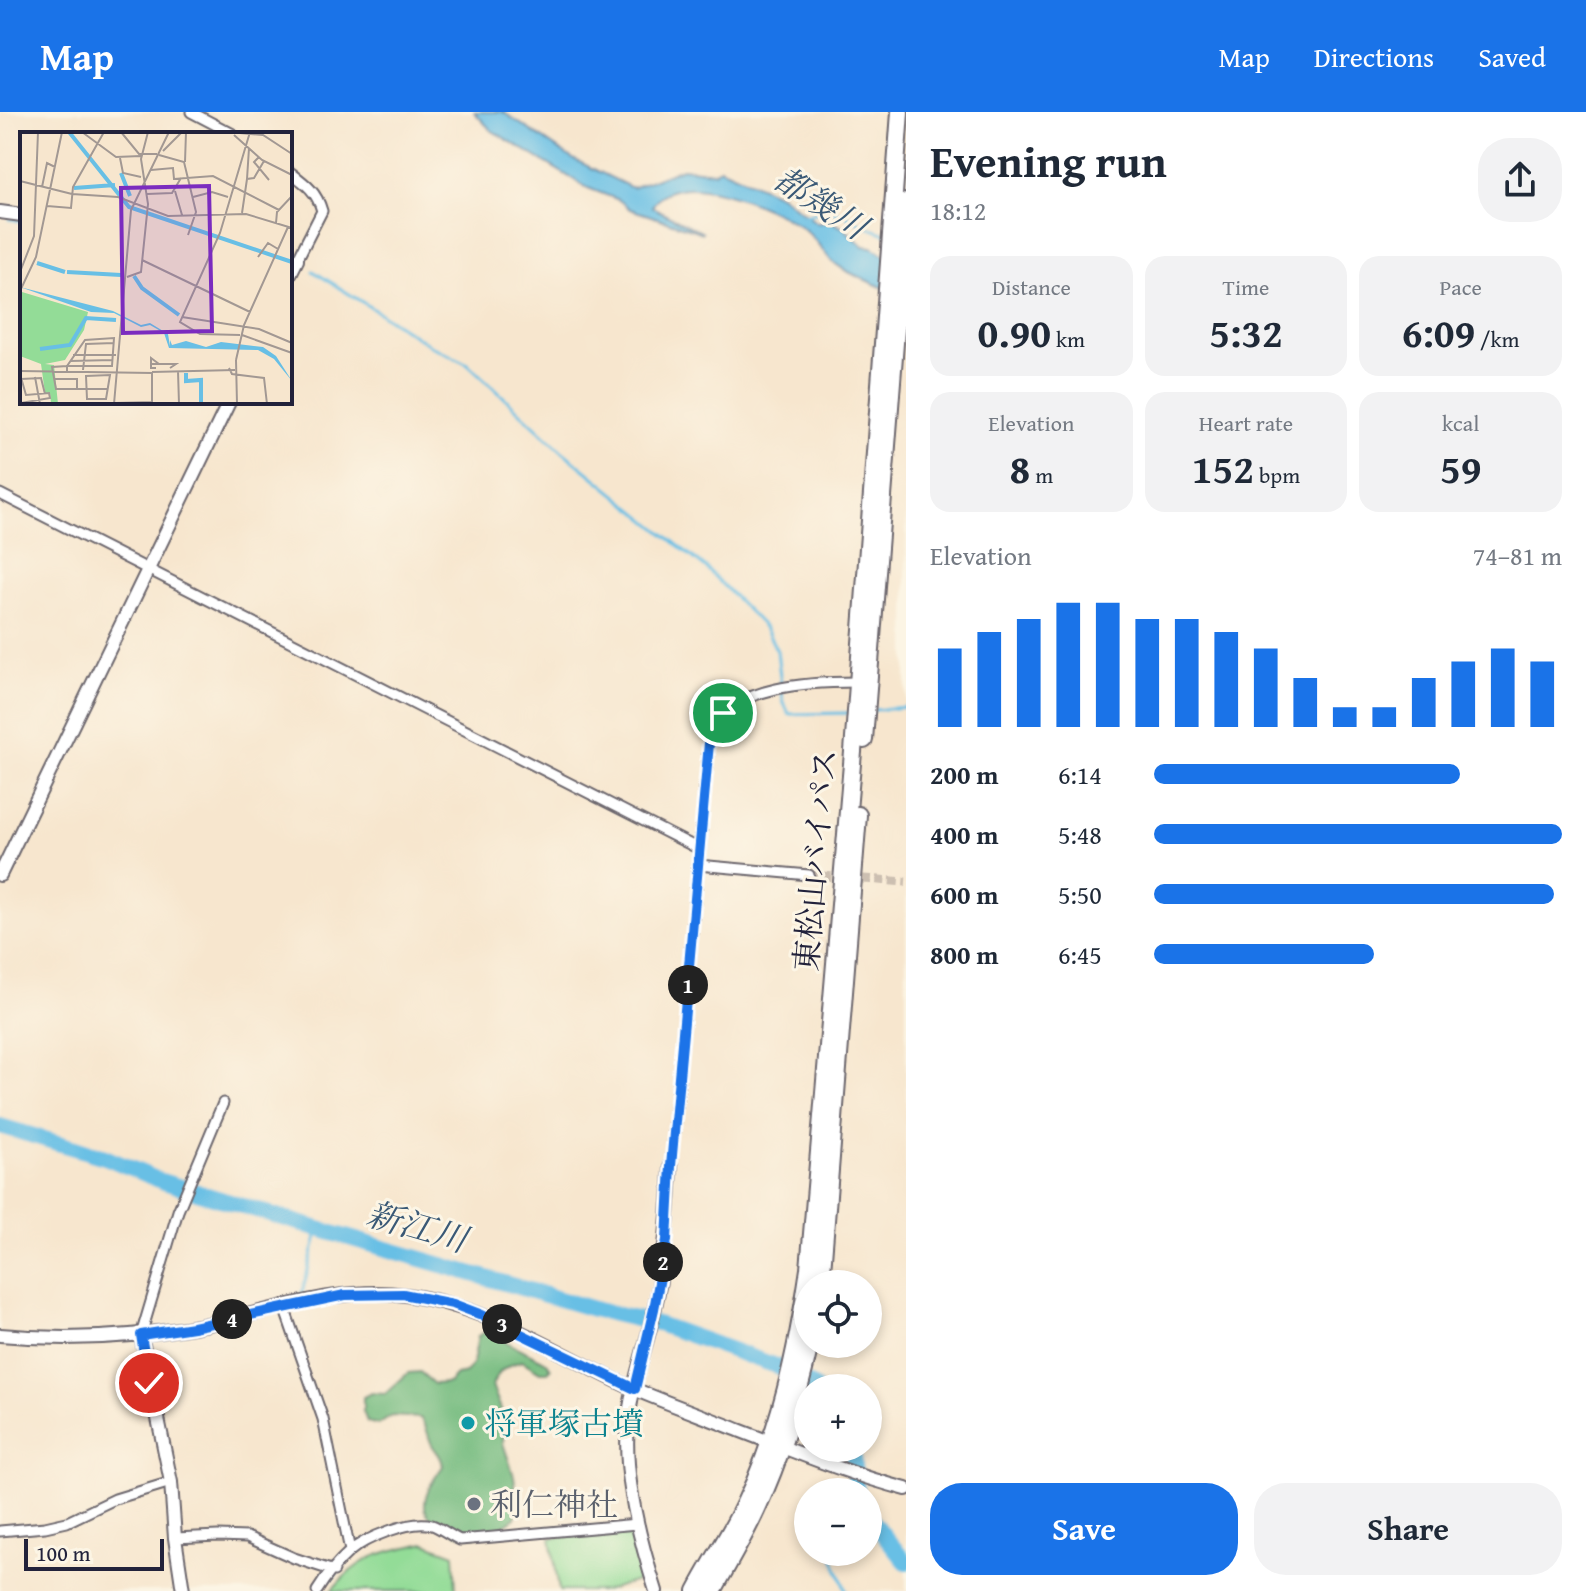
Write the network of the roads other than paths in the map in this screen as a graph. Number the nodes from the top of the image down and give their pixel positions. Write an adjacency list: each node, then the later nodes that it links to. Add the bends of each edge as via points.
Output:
1 (191, 112): 3 (street)
2 (900, 112): 10 (highway, 東松山バイパス)
3 (229, 132)
4 (292, 174): 8 (street, via 313,190 322,211)
5 (906, 202): 10 (highway, 東松山バイパス)
6 (0, 212): 7 (street)
7 (20, 215)
8 (294, 259)
9 (228, 404): 12 (street)
10 (882, 426): 13 (highway, 東松山バイパス); 21 (highway, 東松山バイパス)
11 (0, 494): 12 (street)
12 (149, 569): 14 (street); 16 (street)
13 (856, 682): 14 (street, via 767,692 736,703 714,722); 20 (highway, 東松山バイパス)
14 (699, 849): 15 (street)
15 (698, 865): 17 (street); 19 (street)
16 (0, 875)
17 (809, 875)
18 (223, 1103): 24 (street, via 178,1211)
19 (671, 1166): 26 (street, via 667,1240)
20 (809, 1270)
21 (822, 1270)
22 (284, 1307): 24 (street); 26 (street, via 374,1293 453,1304); 33 (street, via 323,1419)
23 (0, 1335): 24 (street)
24 (141, 1335): 28 (street)
25 (800, 1358): 27 (highway, 東松山バイパス)
26 (635, 1389): 27 (street); 30 (street, via 628,1423)
27 (776, 1445): 29 (street); 38 (highway, 東松山バイパス); 39 (highway, 東松山バイパス, via 759,1505)
28 (171, 1482): 31 (street, via 115,1499 67,1522); 32 (street)
29 (906, 1489)
30 (637, 1524): 33 (street, via 460,1540 432,1525 409,1525); 37 (street)
31 (0, 1531)
32 (175, 1538): 34 (street, via 247,1537); 35 (street)
33 (350, 1551): 34 (street)
34 (334, 1571): 36 (street)
35 (183, 1591)
36 (317, 1591)
37 (656, 1591)
38 (696, 1591)
39 (713, 1591)

